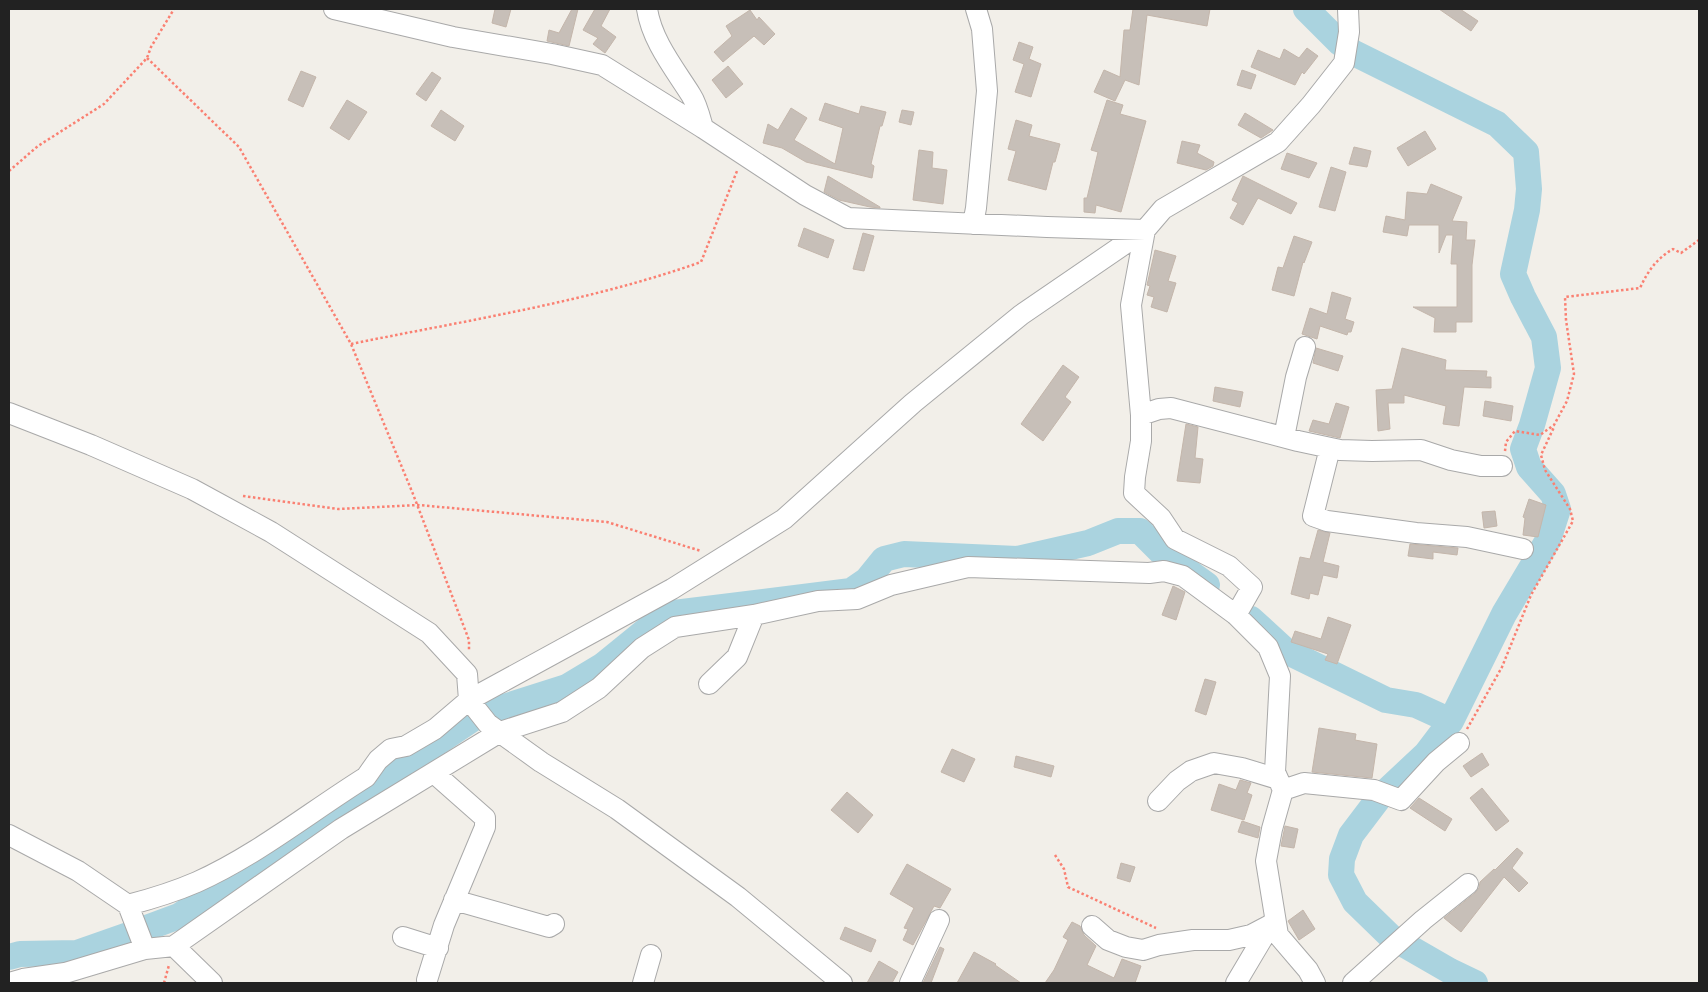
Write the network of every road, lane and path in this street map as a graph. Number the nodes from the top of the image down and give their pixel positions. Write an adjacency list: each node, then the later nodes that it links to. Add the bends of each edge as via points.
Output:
1 (174, 9): 6 (path)
2 (334, 9): 7 (street, via 453,37 602,65)
3 (976, 9): 10 (street, via 982,29 987,91)
4 (1348, 9): 11 (street, via 1350,32 1344,63 1278,142 1163,209)
5 (653, 13): 7 (street, via 673,69 692,97)
6 (147, 58): 9 (path, via 104,104 38,146); 13 (path, via 239,147)
7 (703, 128): 8 (street)
8 (743, 154): 10 (street, via 805,195 848,218); 13 (path, via 701,262 652,279 587,295)
9 (9, 171)
10 (973, 224): 11 (street)
11 (1145, 230): 16 (street, via 1131,305); 24 (street, via 1021,316 913,403 784,518)
12 (1699, 240): 17 (path, via 1681,253 1673,250 1664,254 1651,266 1640,288 1565,297 1574,374 1567,401)
13 (351, 344): 22 (path)
14 (1305, 347): 18 (street)
15 (9, 413): 27 (street, via 176,481 271,532 429,632)
16 (1141, 415): 18 (street, via 1171,408); 25 (street, via 1134,493 1161,518 1175,539 1229,566 1252,587)
17 (1554, 425): 20 (path, via 1540,436 1515,432 1506,442); 31 (path, via 1541,455 1544,470 1570,509 1573,521 1531,595 1502,667)
18 (1284, 437): 19 (street)
19 (1330, 448): 20 (street, via 1421,450 1481,466); 23 (street, via 1313,516 1327,521 1467,537)
20 (1502, 466)
21 (241, 496): 22 (path, via 338,509)
22 (418, 505): 24 (path, via 607,522); 27 (path, via 469,640)
23 (1524, 548)
24 (722, 557): 29 (street, via 672,589)
25 (1236, 615): 26 (street, via 1183,576 1164,571 968,567 891,585 857,599 818,601); 33 (street, via 1268,647 1280,676 1275,772)
26 (754, 616): 28 (street, via 737,657); 30 (street, via 675,628 642,648 599,688 562,712)
27 (467, 674): 29 (street)
28 (709, 684)
29 (470, 700): 30 (street, via 488,724); 39 (street, via 435,729 406,746 391,749 366,777 232,864 163,896)
30 (500, 732): 32 (street); 54 (street, via 541,762 617,809 738,897)
31 (1459, 743): 33 (street, via 1436,762 1401,800 1374,790 1304,783)
32 (434, 773): 38 (street, via 485,818); 46 (street, via 341,829)
33 (1281, 785): 34 (street, via 1242,768 1214,763 1191,770); 41 (street, via 1266,861)
34 (1158, 801)
35 (9, 835): 39 (street, via 78,871)
36 (1055, 855): 44 (path, via 1064,869 1068,887)
37 (1468, 884): 58 (street)
38 (454, 900): 42 (street, via 549,927); 47 (street)
39 (128, 905): 48 (street)
40 (939, 920): 55 (street)
41 (1273, 921): 43 (street, via 1250,935 1229,940 1193,940 1143,950 1108,940); 56 (street); 57 (street, via 1278,935)
42 (554, 924)
43 (1092, 926)
44 (1159, 930)
45 (403, 937): 47 (street)
46 (174, 946): 48 (street); 52 (street)
47 (438, 948): 50 (street)
48 (145, 949): 51 (street, via 65,973)
49 (651, 954): 53 (street)
50 (427, 980)
51 (9, 983)
52 (212, 983)
53 (643, 983)
54 (842, 983)
55 (910, 983)
56 (1236, 983)
57 (1315, 983)
58 (1352, 983)

